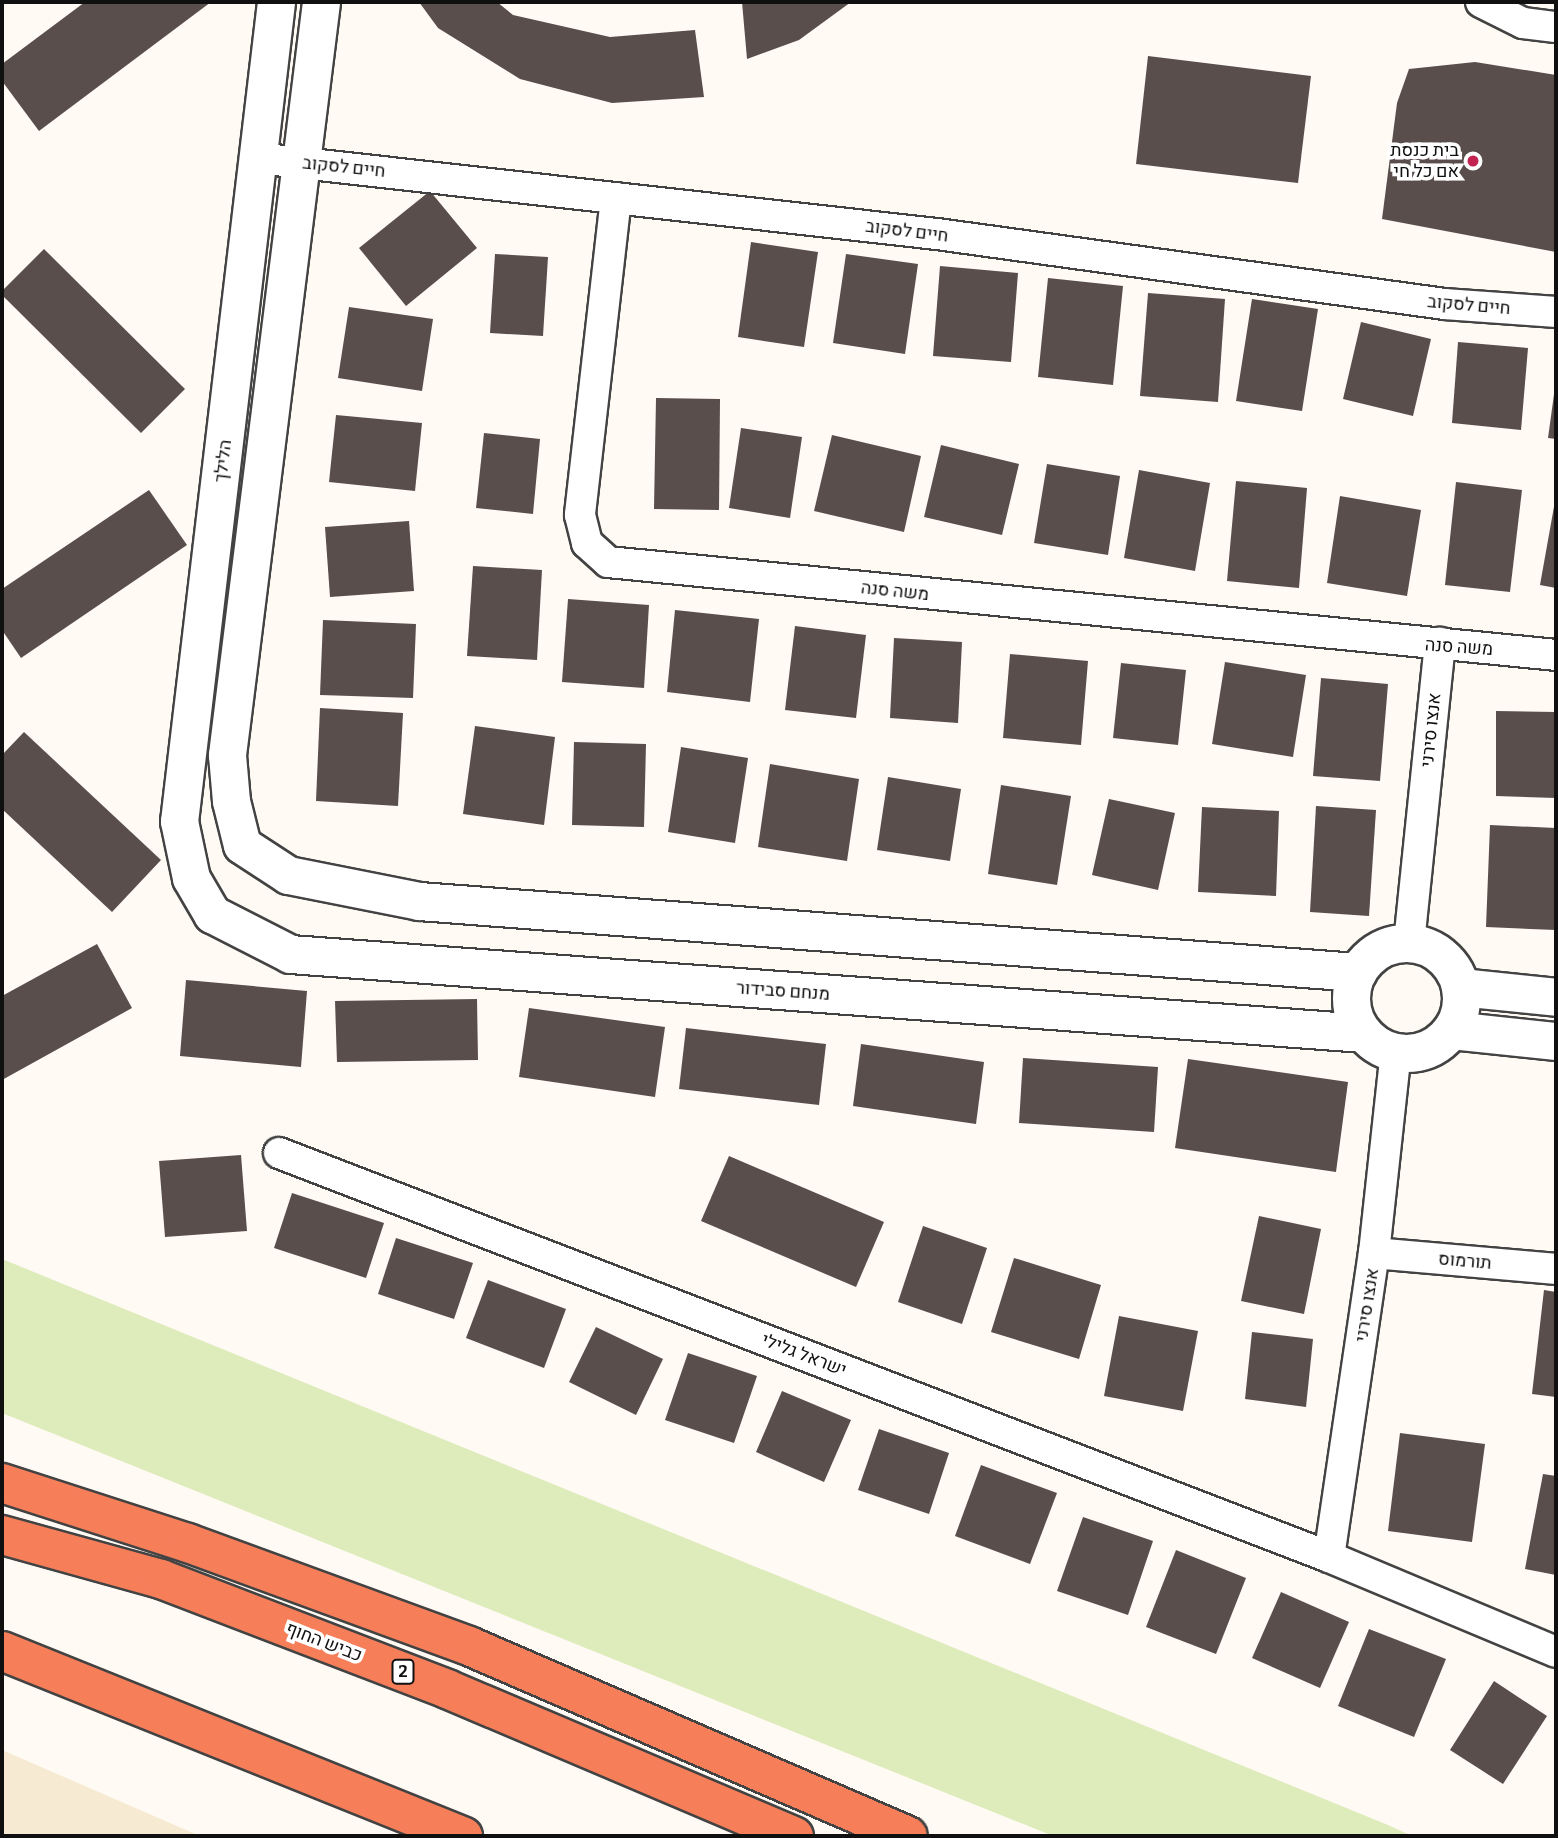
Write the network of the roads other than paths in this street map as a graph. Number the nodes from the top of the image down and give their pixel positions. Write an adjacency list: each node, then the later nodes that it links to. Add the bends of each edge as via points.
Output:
1 (276, 2): 5 (street, הלילך)
2 (321, 2): 6 (street)
3 (1481, 2): 4 (street, via 1523,23)
4 (1556, 27)
5 (257, 158): 6 (street, חיים לסקוב); 11 (street, הלילך, via 179,821 191,878)
6 (302, 163): 7 (street, חיים לסקוב); 13 (street, via 227,755 231,801 242,845 288,875 419,901)
7 (616, 198): 8 (street, חיים לסקוב, via 937,234 1445,304); 9 (street, משה סנה, via 580,515 587,543 608,562)
8 (1556, 312)
9 (1440, 643): 10 (street, משה סנה); 12 (street, אנצו סירני)
10 (1556, 655)
11 (212, 914): 17 (street, מנחם סבידור, via 290,954)
12 (1409, 943): 13 (street, via 1379,950); 14 (street, via 1430,949 1447,962)
13 (1357, 972): 17 (street, via 1350,1004)
14 (1460, 987): 15 (street); 16 (street, via 1461,1002)
15 (1556, 997)
16 (1451, 1030): 18 (street); 19 (street, via 1427,1049)
17 (1363, 1033): 19 (street, via 1383,1049)
18 (1556, 1041)
19 (1396, 1052): 21 (street, אנצו סירני)
20 (279, 1153): 25 (street, ישראל גלילי)
21 (1374, 1253): 22 (street, תורמוס); 25 (street, אנצו סירני)
22 (1556, 1269)
23 (2, 1483): 32 (highway, via 188,1543 469,1646)
24 (2, 1535): 31 (highway, כביש החוף / 2, via 161,1579 447,1689)
25 (1329, 1557): 27 (street, ישראל גלילי)
26 (2, 1651): 28 (highway)
27 (1556, 1651)
28 (130, 1700): 29 (highway); 30 (highway)
29 (409, 1836)
30 (463, 1836)
31 (794, 1836)
32 (908, 1836)

